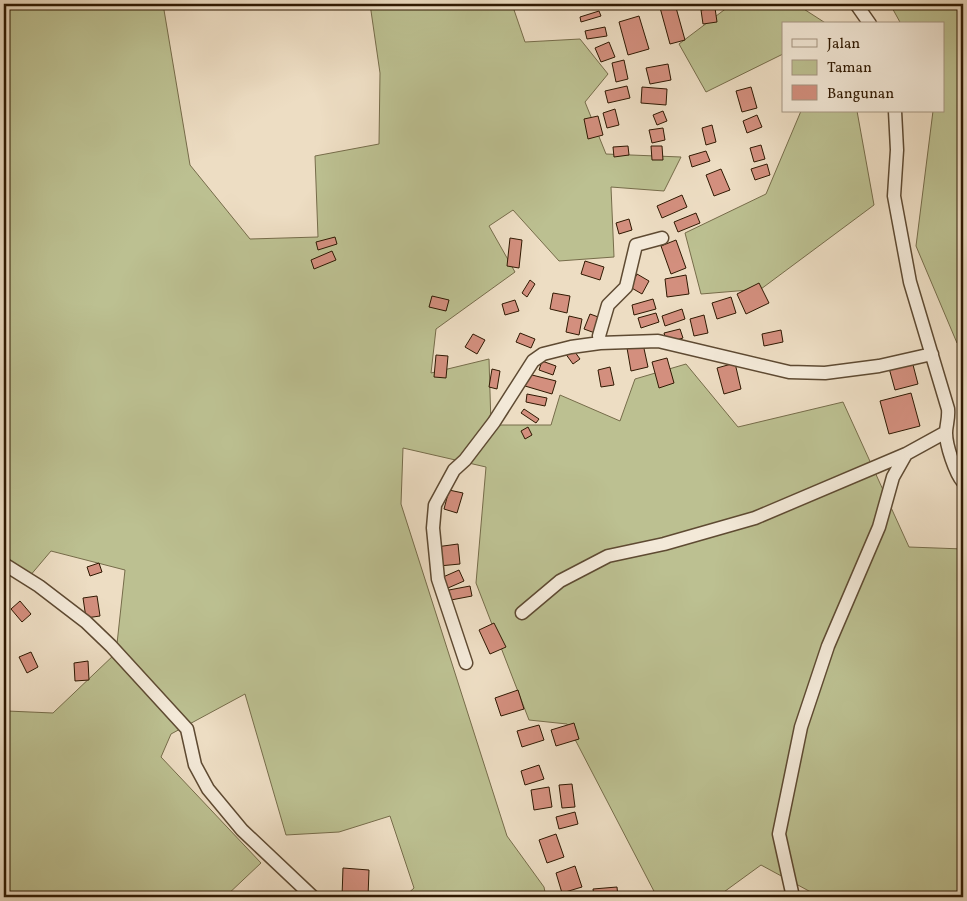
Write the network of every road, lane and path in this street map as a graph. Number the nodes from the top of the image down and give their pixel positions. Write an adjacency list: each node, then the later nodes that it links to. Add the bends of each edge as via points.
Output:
1 (856, 4): 2 (street)
2 (869, 22)
3 (895, 112): 6 (street, via 894,196 910,282)
4 (662, 238): 5 (street, via 636,245 626,287 608,305)
5 (600, 343): 6 (street, via 658,341 789,372 825,373 879,366); 12 (street, via 543,354 533,361 494,422 466,460 454,470 435,505 433,528 438,579)
6 (932, 354): 7 (street, via 948,409)
7 (946, 432): 8 (street); 9 (street, via 955,469)
8 (906, 454): 11 (street, via 755,518 608,556 560,581); 14 (street, via 893,477 879,526 828,646 802,727 779,834)
9 (963, 482)
10 (4, 564): 13 (street, via 40,586 111,646 186,729 196,765 208,789 242,830)
11 (522, 614)
12 (466, 663)
13 (313, 897)
14 (793, 897)

